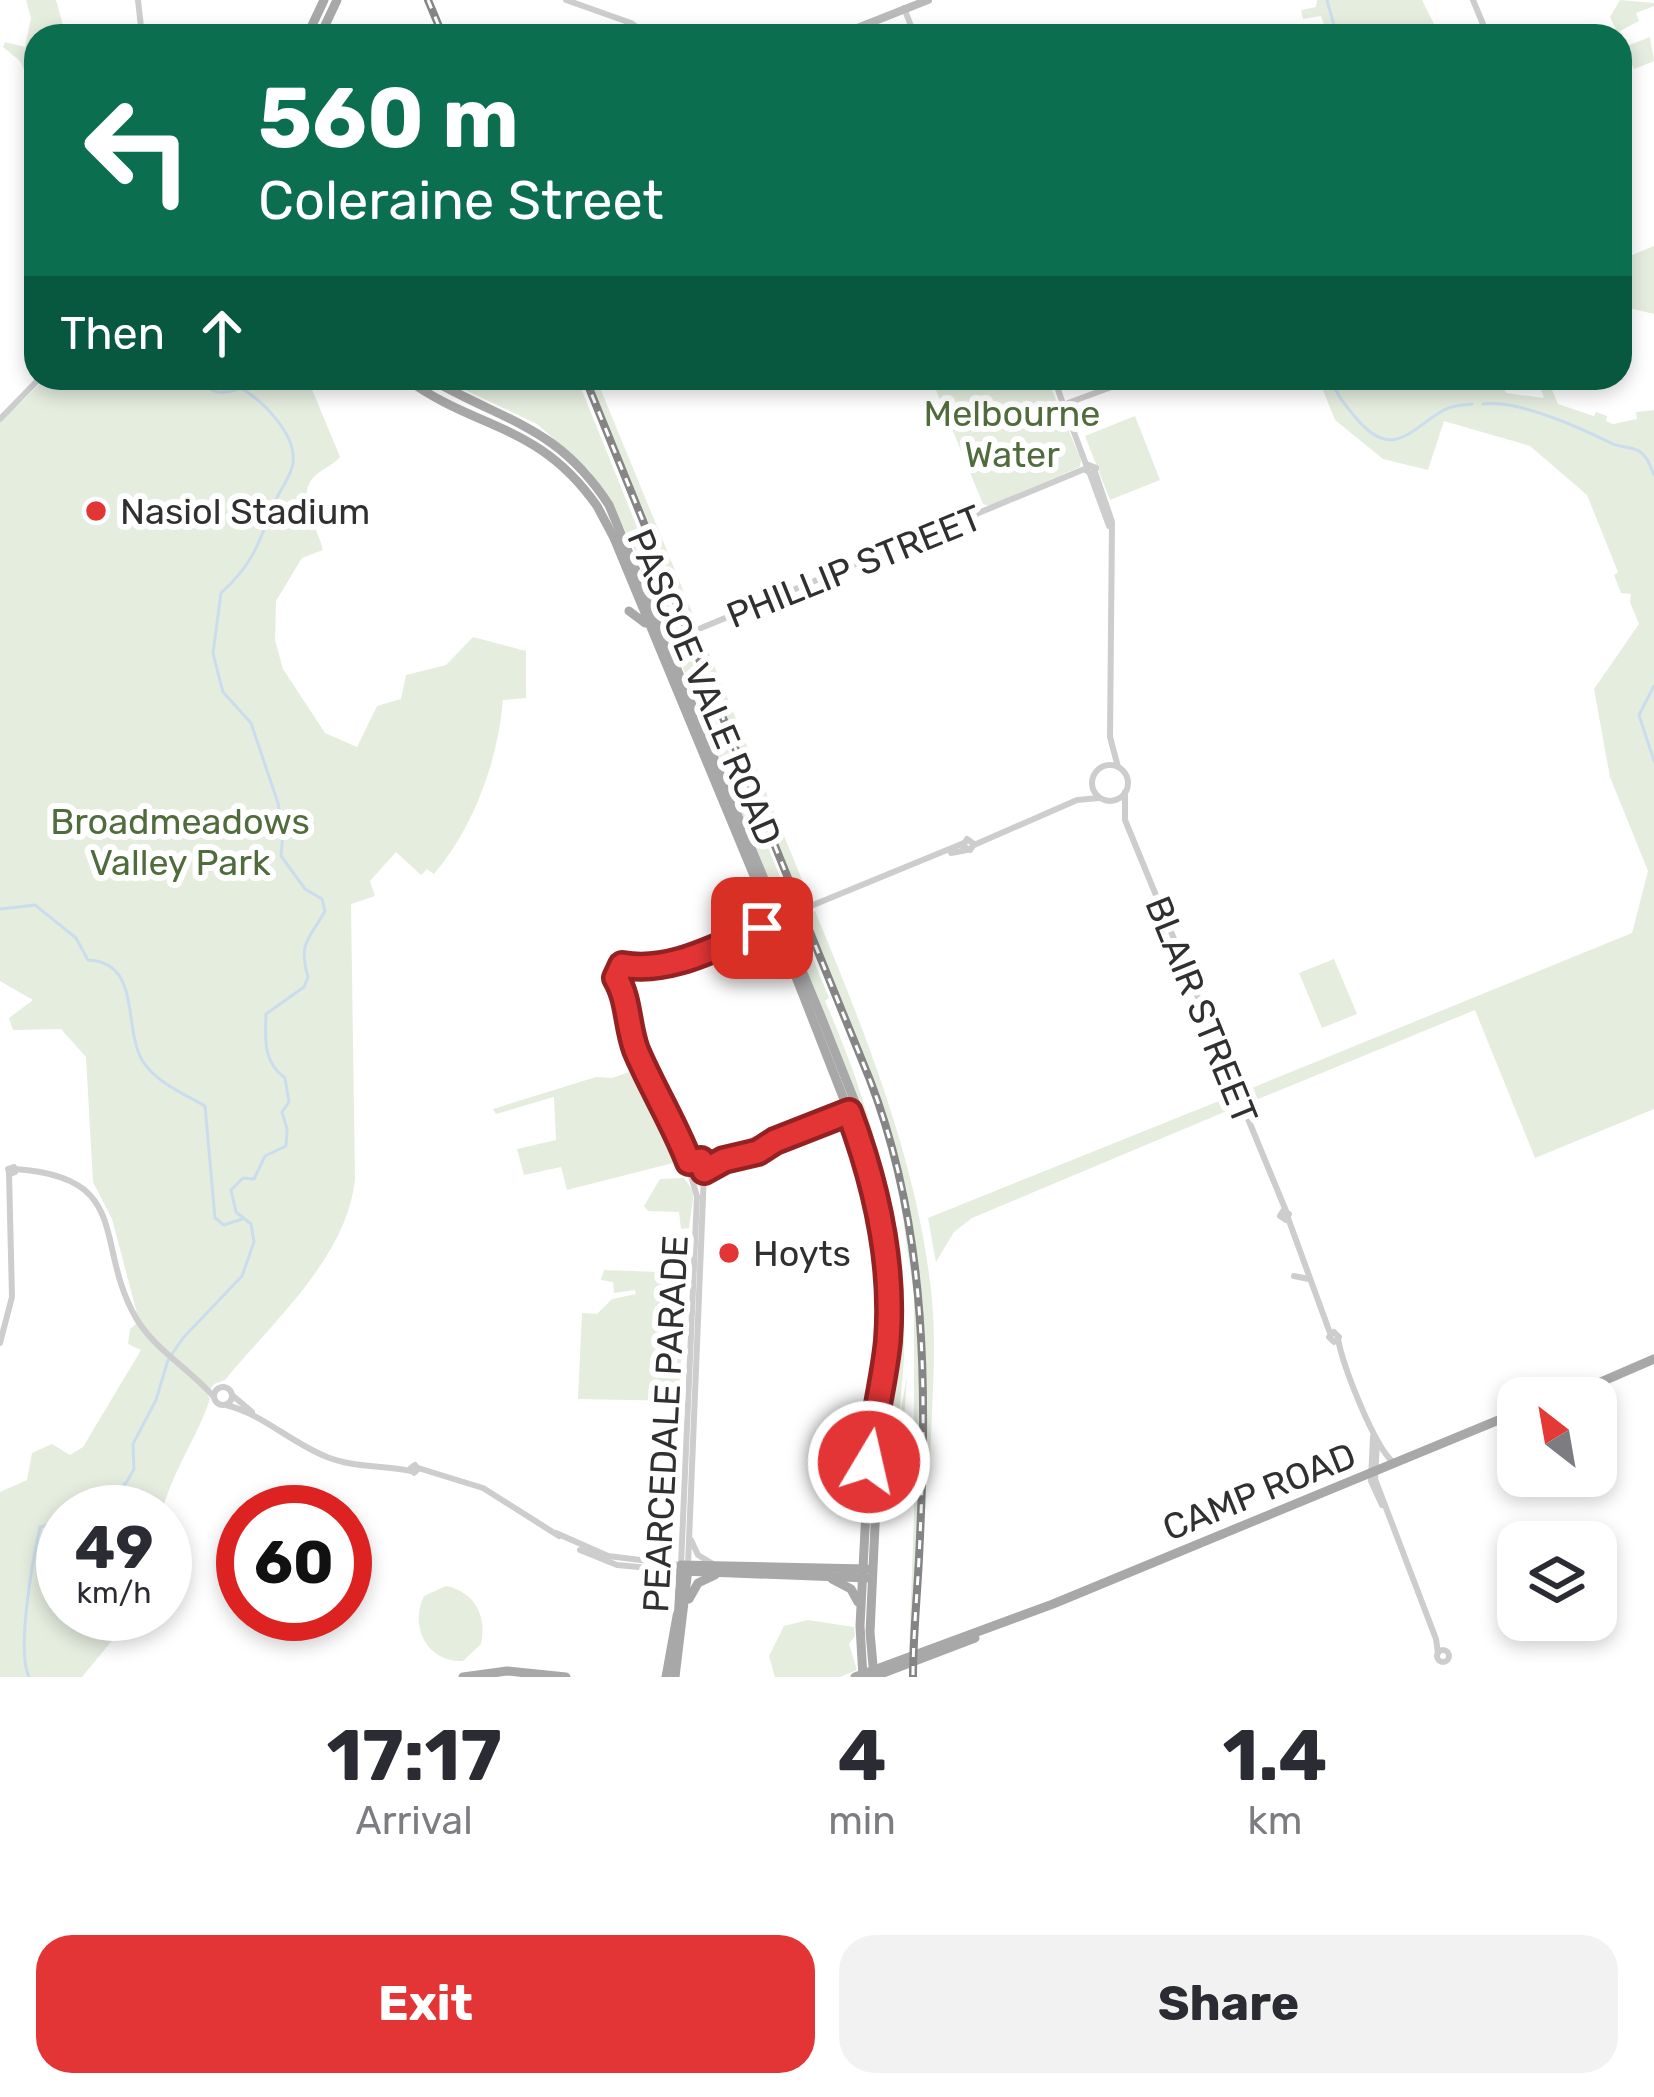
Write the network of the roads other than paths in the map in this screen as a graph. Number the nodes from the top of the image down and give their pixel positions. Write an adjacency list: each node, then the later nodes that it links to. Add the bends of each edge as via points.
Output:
1 (337, 0): 6 (main road)
2 (566, 0): 9 (street)
3 (916, 0): 5 (main road)
4 (928, 0): 5 (main road)
5 (904, 8): 10 (main road); 11 (street)
6 (328, 16): 7 (main road); 8 (main road)
7 (322, 24)
8 (325, 24)
9 (632, 24)
10 (866, 24)
11 (910, 24)
12 (28, 390): 18 (street)
13 (425, 390): 21 (main road, PASCOE VALE ROAD, via 559,462 597,506)
14 (454, 390): 33 (main road, PASCOE VALE ROAD, via 536,430 602,494)
15 (1058, 390): 17 (street)
16 (1107, 390): 17 (street)
17 (1067, 406): 19 (street)
18 (0, 419)
19 (1090, 470): 23 (street, PHILLIP STREET); 25 (street, via 1110,530)
20 (623, 586): 21 (main road)
21 (636, 593): 24 (main road, PASCOE VALE ROAD)
22 (629, 611): 24 (main road)
23 (701, 628)
24 (652, 632): 34 (main road, PASCOE VALE ROAD)
25 (1110, 737): 26 (street); 27 (street)
26 (1102, 767): 27 (street); 28 (street)
27 (1118, 767): 29 (street)
28 (1092, 782): 30 (street); 31 (street)
29 (1125, 792): 30 (street); 32 (street, BLAIR STREET)
30 (1102, 799): 31 (street); 32 (street, BLAIR STREET)
31 (1077, 800): 35 (street)
32 (1125, 820): 49 (street, BLAIR STREET)
33 (747, 834): 34 (main road); 39 (main road, PASCOE VALE ROAD)
34 (758, 885): 41 (main road, PASCOE VALE ROAD)
35 (679, 962): 36 (street); 37 (street)
36 (631, 967): 37 (street); 38 (street, via 616,969)
37 (632, 980): 38 (street); 40 (street)
38 (618, 982): 40 (street)
39 (820, 1014): 41 (main road); 42 (main road, PASCOE VALE ROAD)
40 (629, 1018): 43 (street)
41 (815, 1027): 42 (main road, PASCOE VALE ROAD)
42 (851, 1106): 44 (street); 73 (main road, PASCOE VALE ROAD, via 888,1286 870,1448)
43 (674, 1121): 45 (street); 46 (street)
44 (756, 1146): 45 (street); 47 (street)
45 (700, 1159): 46 (street); 47 (street, PEARCEDALE PARADE)
46 (689, 1162): 48 (street, PEARCEDALE PARADE)
47 (704, 1172): 48 (street); 65 (street, PEARCEDALE PARADE)
48 (691, 1176): 65 (street, PEARCEDALE PARADE, via 697,1196)
49 (1305, 1265): 50 (street, BLAIR STREET); 50 (street, via 1294,1276)
50 (1311, 1281): 62 (street, BLAIR STREET)
51 (0, 1343): 54 (street, via 12,1298 13,1175 30,1170 65,1177 94,1199 143,1329)
52 (1654, 1359): 53 (main road)
53 (1623, 1372): 55 (main road); 56 (main road)
54 (195, 1377): 57 (street); 59 (street)
55 (1610, 1377)
56 (1612, 1377)
57 (219, 1388): 58 (street); 59 (street)
58 (232, 1395): 60 (street); 61 (street)
59 (214, 1397): 60 (street)
60 (226, 1405): 61 (street)
61 (254, 1415): 70 (street, via 326,1456 482,1488 590,1550)
62 (1369, 1423): 64 (street, BLAIR STREET); 67 (street, BLAIR STREET)
63 (1497, 1423): 66 (main road, CAMP ROAD)
64 (1378, 1441): 66 (street, BLAIR STREET); 67 (street)
65 (687, 1456): 68 (street, PEARCEDALE PARADE); 69 (street, PEARCEDALE PARADE)
66 (1396, 1464): 67 (main road, CAMP ROAD)
67 (1372, 1474): 77 (main road, CAMP ROAD); 81 (street)
68 (690, 1536): 71 (street, PEARCEDALE PARADE); 72 (street)
69 (681, 1543): 70 (street); 71 (street, PEARCEDALE PARADE)
70 (661, 1567): 71 (street); 75 (street)
71 (685, 1568): 72 (main road); 75 (main road, PEARCEDALE PARADE); 76 (main road, PEARCEDALE PARADE)
72 (717, 1569): 73 (main road); 74 (main road); 76 (main road)
73 (867, 1573): 74 (main road); 78 (main road, PASCOE VALE ROAD); 84 (main road, PASCOE VALE ROAD)
74 (824, 1576): 78 (main road, via 851,1589)
75 (680, 1592): 79 (main road, PEARCEDALE PARADE)
76 (687, 1604): 79 (main road, PEARCEDALE PARADE)
77 (1053, 1604): 80 (main road, CAMP ROAD); 80 (main road, CAMP ROAD)
78 (860, 1613): 84 (main road, PASCOE VALE ROAD)
79 (678, 1641): 83 (main road, PEARCEDALE PARADE)
80 (923, 1655): 84 (main road); 84 (main road); 87 (main road)
81 (1443, 1657)
82 (480, 1676): 85 (main road); 86 (main road)
83 (673, 1676)
84 (869, 1676)
85 (463, 1677)
86 (566, 1677)
87 (896, 1677)

